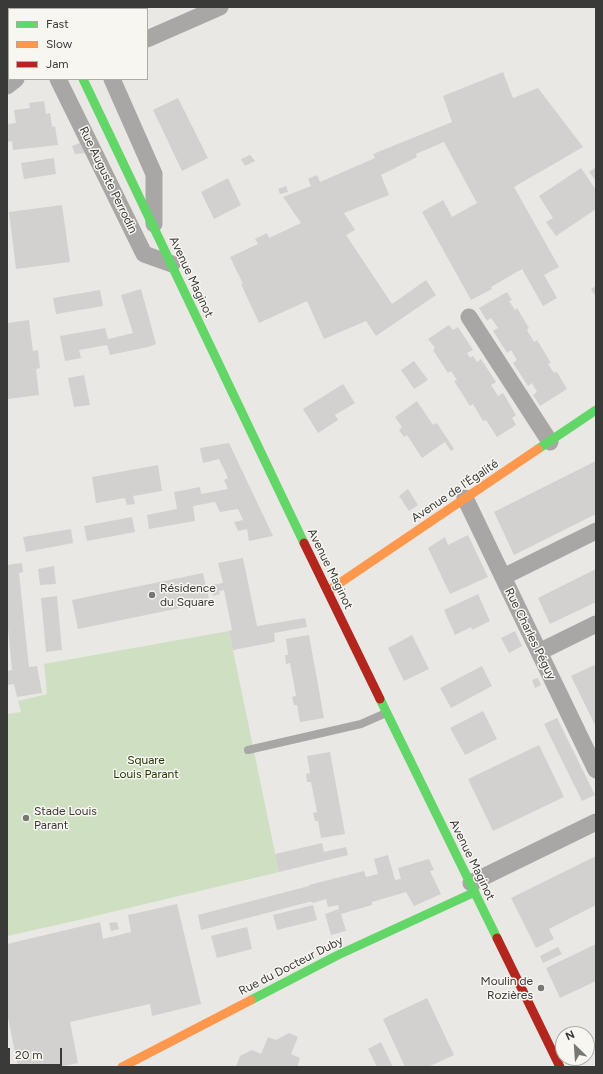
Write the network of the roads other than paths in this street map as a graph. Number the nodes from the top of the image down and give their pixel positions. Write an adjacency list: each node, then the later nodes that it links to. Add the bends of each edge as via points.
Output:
1 (220, 7): 2 (street)
2 (148, 39)
3 (58, 80): 7 (street, Rue Auguste Perrodin, via 144,254)
4 (83, 80): 6 (main road, Avenue Maginot)
5 (112, 80): 6 (street, via 154,174)
6 (154, 228): 7 (main road, Avenue Maginot)
7 (172, 264): 14 (main road, Avenue Maginot)
8 (469, 317): 10 (street)
9 (596, 410): 10 (main road, Avenue de l'Égalité)
10 (550, 442): 11 (main road, Avenue de l'Égalité)
11 (465, 498): 13 (street, Rue Charles Péguy); 14 (main road, Avenue de l'Égalité)
12 (596, 531): 13 (street)
13 (503, 577): 16 (street, Rue Charles Péguy)
14 (328, 591): 17 (main road, Avenue Maginot)
15 (596, 624): 16 (street)
16 (539, 652): 19 (street, Rue Charles Péguy)
17 (387, 713): 18 (lane, via 361,724); 21 (main road, Avenue Maginot)
18 (248, 750)
19 (596, 770)
20 (596, 822): 21 (street)
21 (473, 888): 22 (main road, Avenue Maginot); 23 (main road, Rue du Docteur Duby)
22 (555, 1064)
23 (122, 1067)

